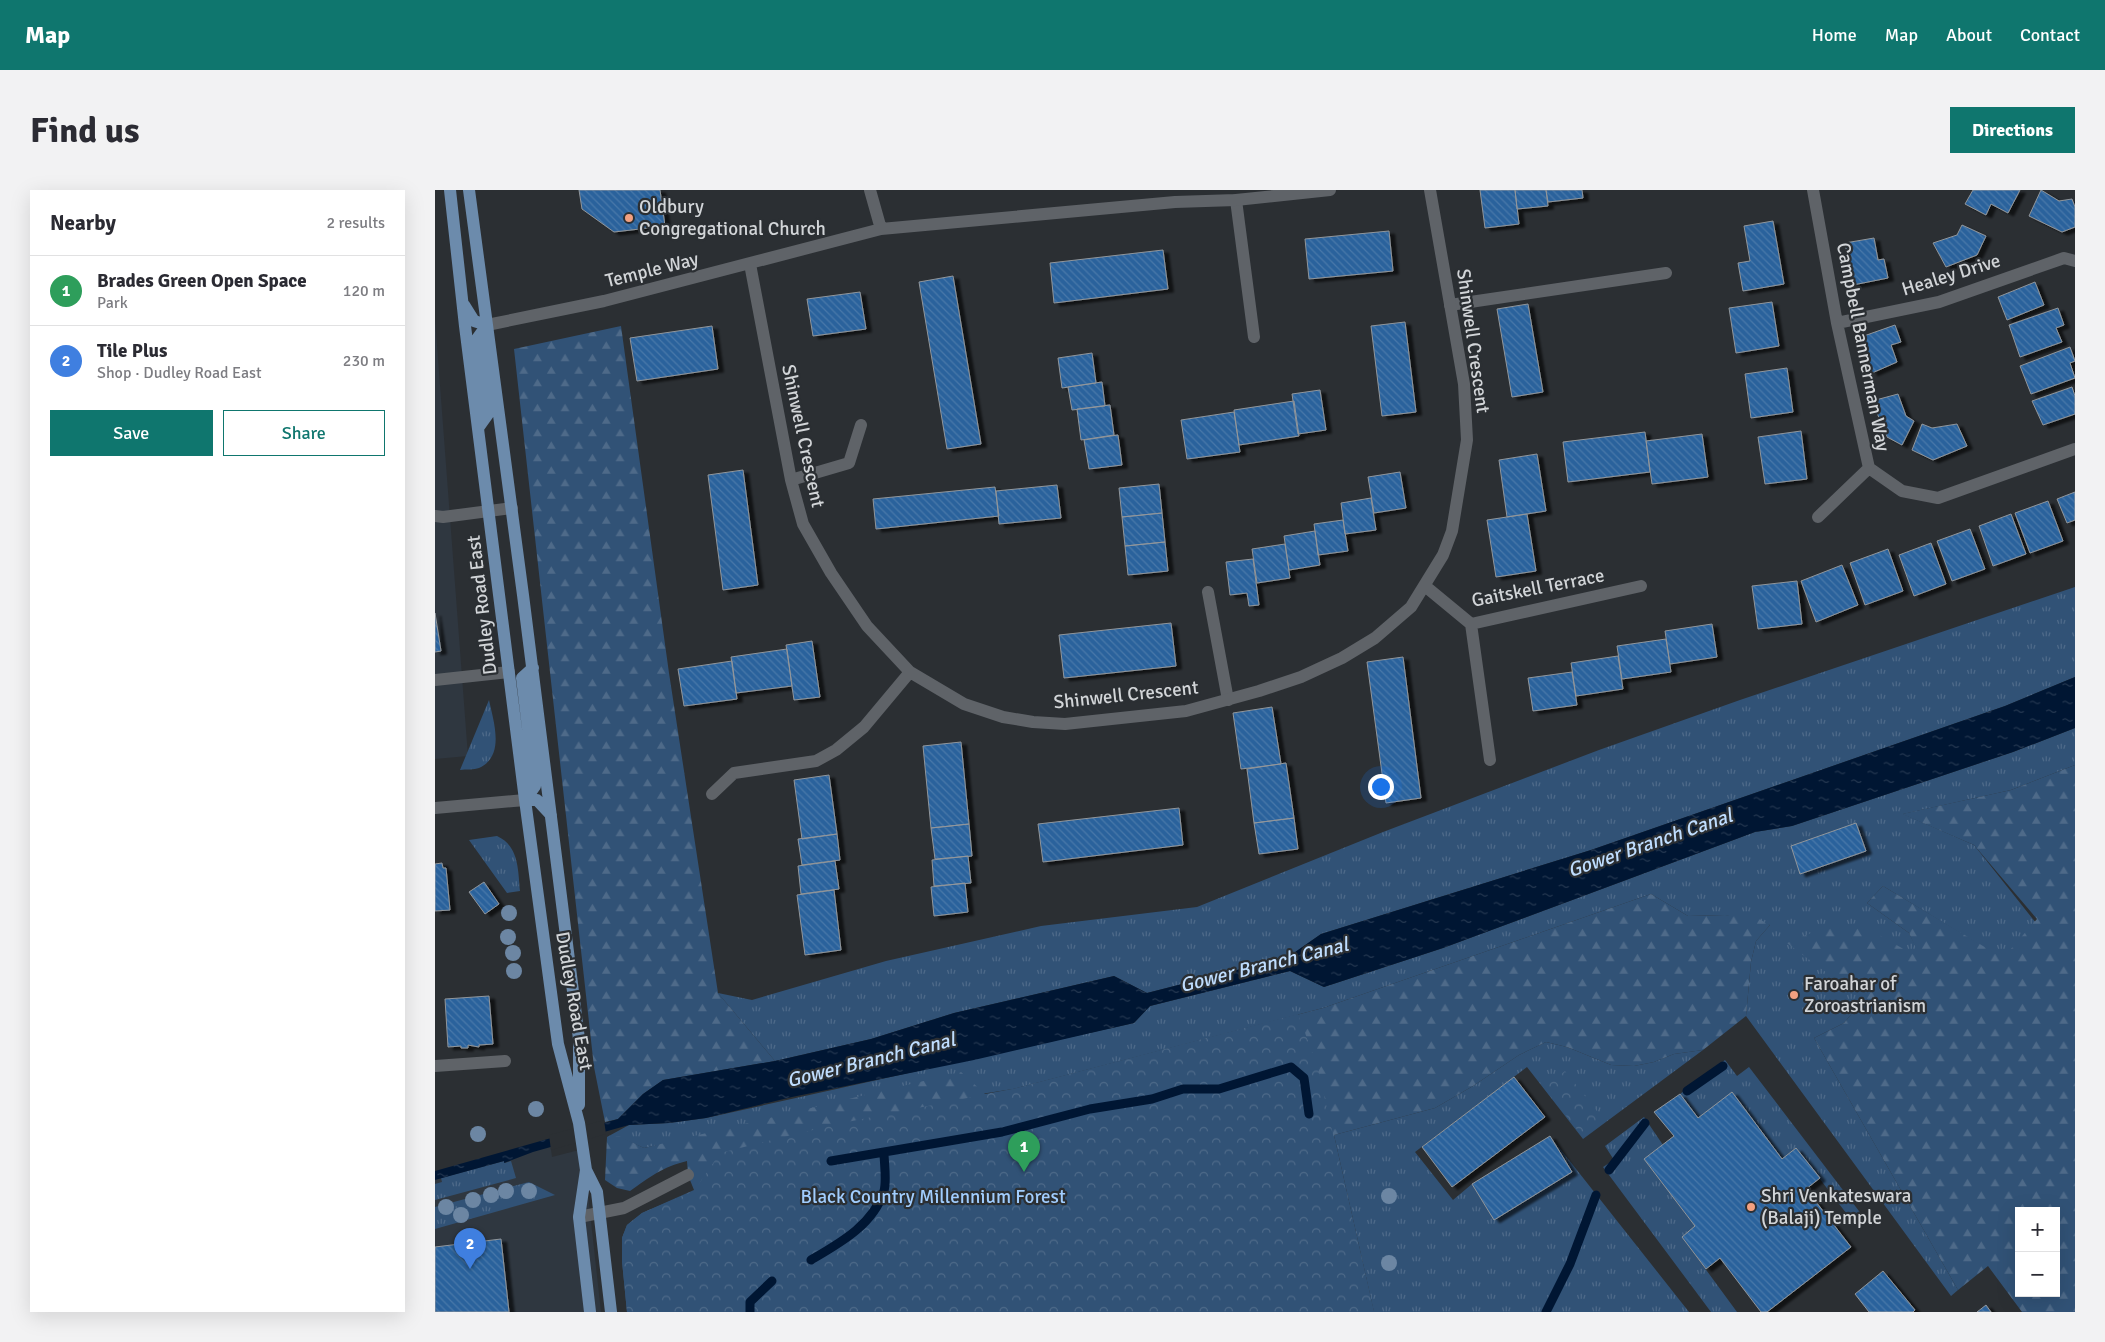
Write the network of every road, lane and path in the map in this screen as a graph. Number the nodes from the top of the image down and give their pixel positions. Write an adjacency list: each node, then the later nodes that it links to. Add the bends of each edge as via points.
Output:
1 (450, 190): 13 (main road, Dudley Road East)
2 (469, 190): 16 (main road, Dudley Road East)
3 (870, 190): 9 (street)
4 (1331, 190): 8 (street, Temple Way)
5 (1429, 190): 14 (street, Shinwell Crescent)
6 (1813, 190): 15 (street, Campbell Bannerman Way)
7 (1174, 196): 8 (street, Temple Way); 9 (street, Temple Way)
8 (1236, 200): 17 (street)
9 (881, 229): 11 (street, Temple Way)
10 (2075, 261): 15 (street, Healey Drive, via 2064,258 1939,302)
11 (750, 264): 16 (street, Temple Way, via 604,302); 22 (street, Shinwell Crescent)
12 (1666, 272): 14 (street)
13 (462, 303): 16 (main road, via 474,321); 19 (main road, Dudley Road East)
14 (1450, 305): 27 (street, Shinwell Crescent, via 1464,384 1467,440 1451,531 1443,555)
15 (1837, 323): 21 (street, Campbell Bannerman Way)
16 (487, 325): 19 (main road, via 477,339 488,414); 23 (main road, Dudley Road East)
17 (1254, 337)
18 (861, 425): 22 (street, via 849,463)
19 (478, 428): 24 (main road, Dudley Road East)
20 (2075, 449): 21 (street, Campbell Bannerman Way, via 1938,498 1902,491)
21 (1869, 468): 26 (street)
22 (791, 480): 33 (street, Shinwell Crescent, via 803,524 831,573 867,626)
23 (512, 508): 24 (street); 31 (main road, Dudley Road East)
24 (490, 511): 25 (street); 32 (main road, Dudley Road East)
25 (435, 516)
26 (1818, 517)
27 (1425, 586): 30 (street, Gaitskell Terrace); 35 (street, Shinwell Crescent, via 1411,607 1396,621 1342,658 1301,677)
28 (1641, 586): 30 (street, Gaitskell Terrace)
29 (1208, 592): 35 (street)
30 (1471, 624): 36 (street)
31 (533, 668): 38 (main road, via 523,678 535,786); 40 (main road, Dudley Road East)
32 (509, 672): 34 (street); 38 (main road, Dudley Road East)
33 (910, 672): 35 (street, Shinwell Crescent, via 964,704 1003,717 1033,722 1065,724 1186,711); 37 (street, via 864,727 836,750 816,762 734,773)
34 (435, 680)
35 (1229, 700)
36 (1490, 760)
37 (712, 794)
38 (525, 800): 39 (street); 40 (main road, via 537,800); 43 (main road, Dudley Road East, via 558,1044)
39 (435, 808)
40 (551, 815): 43 (main road, Dudley Road East, via 579,1040)
41 (505, 1061): 42 (street)
42 (435, 1066)
43 (579, 1123): 44 (main road)
44 (586, 1170): 46 (main road, via 597,1192); 47 (main road)
45 (688, 1176): 46 (street, via 625,1208)
46 (599, 1213): 47 (street); 49 (main road)
47 (579, 1217): 48 (main road)
48 (590, 1312)
49 (611, 1312)

